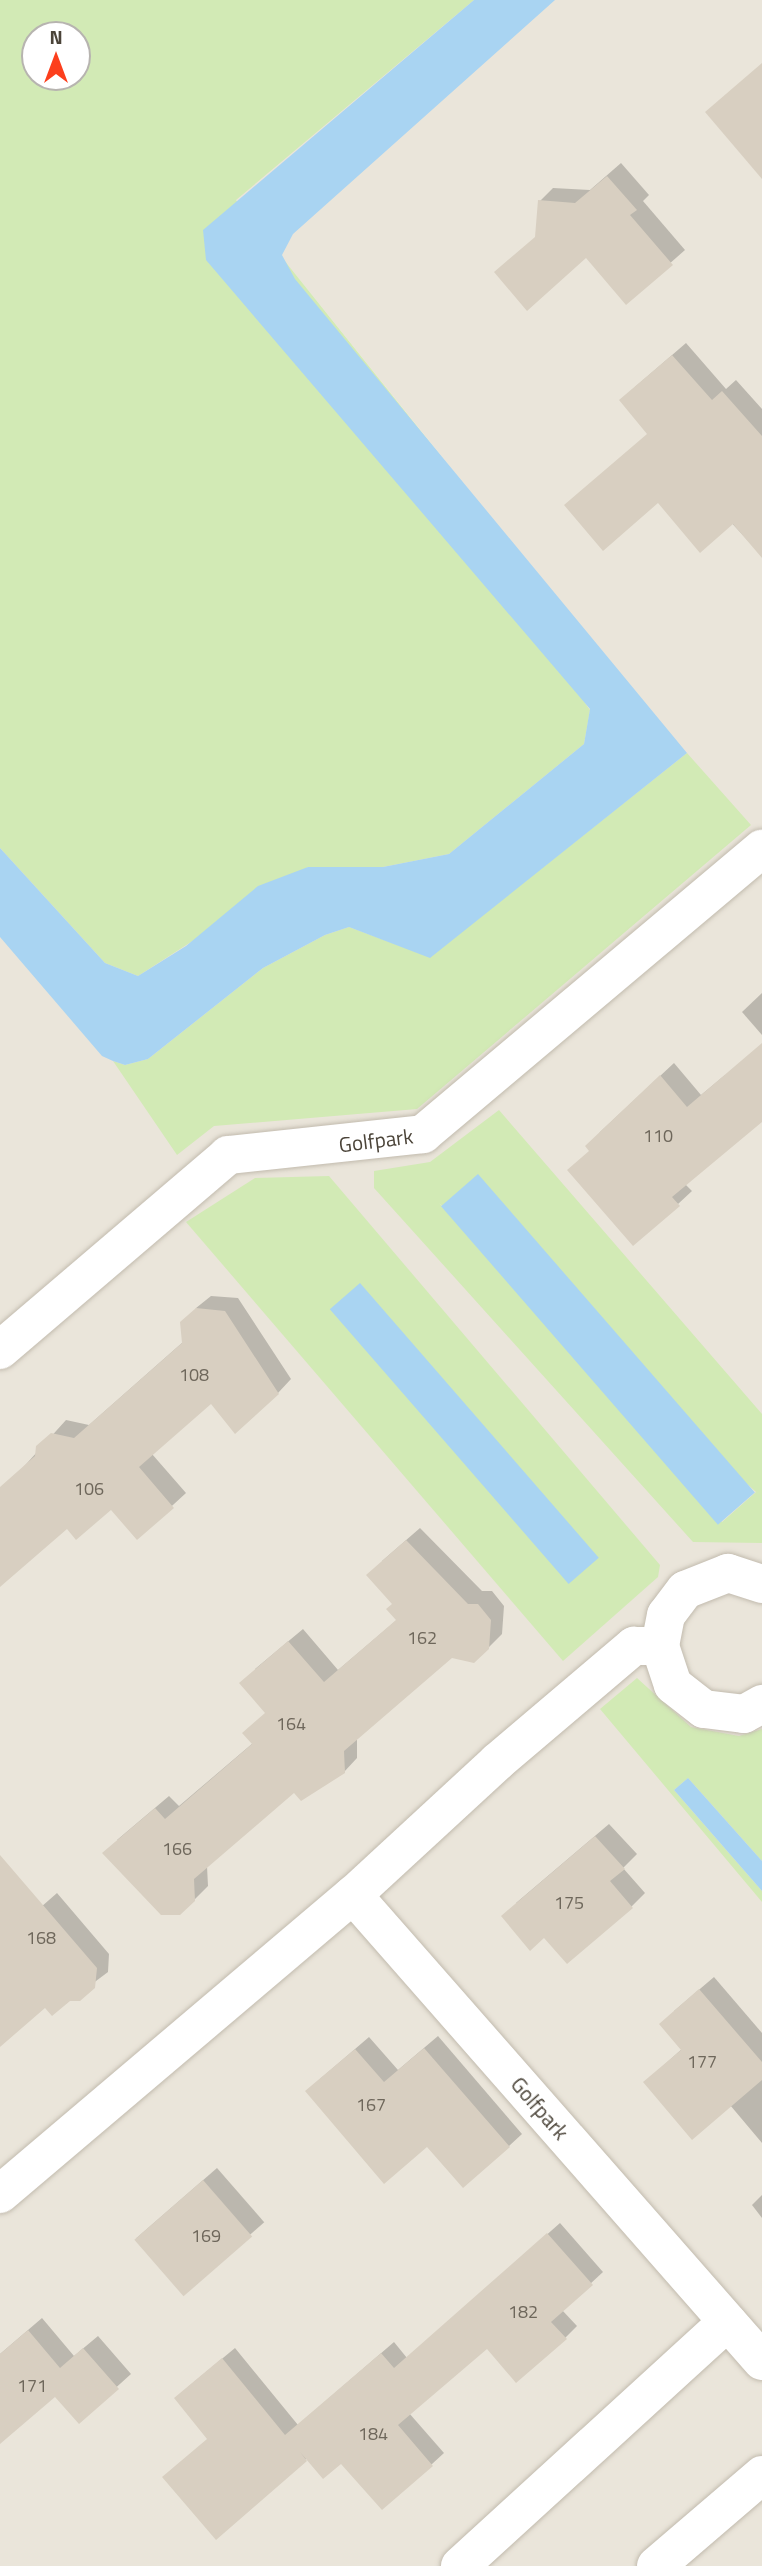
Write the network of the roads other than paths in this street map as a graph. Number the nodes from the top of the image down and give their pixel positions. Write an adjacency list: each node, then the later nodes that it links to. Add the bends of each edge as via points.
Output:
1 (762, 849): 2 (street, Golfpark, via 423,1134 228,1155)
2 (0, 1350)
3 (762, 1584): 4 (street, via 728,1573 685,1590 666,1615)
4 (660, 1646): 5 (street, via 673,1685 704,1709 744,1714); 6 (street, via 634,1646 497,1762)
5 (762, 1704)
6 (353, 1895): 7 (street); 8 (street, Golfpark)
7 (0, 2194)
8 (727, 2322): 9 (street, Golfpark); 11 (street)
9 (762, 2361)
10 (762, 2475): 12 (street)
11 (460, 2566)
12 (656, 2566)

